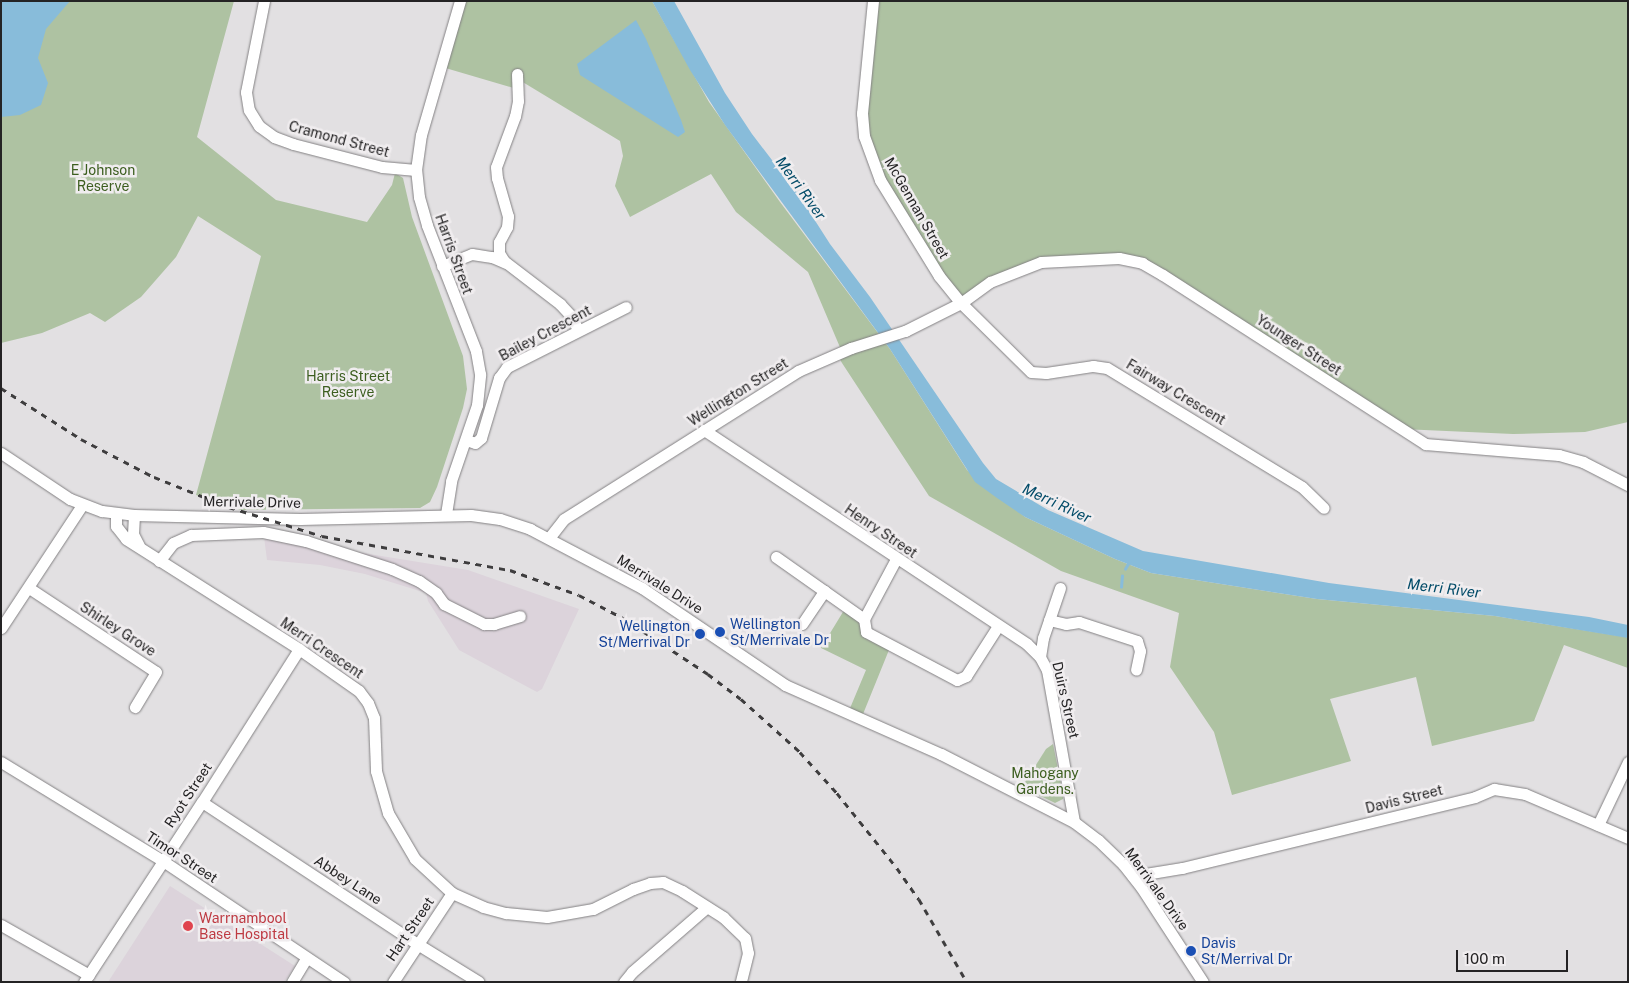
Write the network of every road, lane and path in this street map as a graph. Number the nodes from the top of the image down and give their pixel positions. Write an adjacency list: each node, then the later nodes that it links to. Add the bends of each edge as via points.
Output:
1 (264, 1): 5 (street, Cramond Street, via 246,92 249,110 259,126 274,137 293,144 382,167)
2 (460, 1): 5 (street, Harris Street, via 421,135)
3 (874, 1): 10 (street, McGennan Street, via 862,113 864,136 880,180 939,276)
4 (517, 74): 6 (street, via 515,116 496,167 508,216)
5 (416, 170): 9 (street, Harris Street, via 422,210)
6 (501, 238): 7 (street, via 488,250); 8 (street, via 499,253)
7 (465, 256): 8 (street, via 486,256); 9 (street)
8 (510, 265): 12 (street, via 560,304)
9 (442, 266): 14 (street, Harris Street, via 478,363 479,393)
10 (961, 302): 13 (street, Wellington Street, via 905,331 851,348 798,371); 16 (street, Younger Street, via 990,282 1041,262 1119,258 1142,264 1425,444 1559,456 1583,462); 18 (street, Fairway Crescent, via 1031,372 1092,366 1107,368 1302,486)
11 (626, 307): 12 (street, Bailey Crescent)
12 (578, 330): 14 (street, Bailey Crescent, via 504,369 481,438 475,443)
13 (704, 430): 22 (street, Wellington Street, via 564,519); 25 (street, Henry Street)
14 (466, 440): 20 (street, Harris Street, via 451,481)
15 (1, 453): 17 (street, Merrivale Drive)
16 (1628, 484)
17 (82, 504): 19 (street, Merrivale Drive); 27 (street)
18 (1324, 508)
19 (116, 513): 21 (street, Merrivale Drive); 23 (street, Merri Crescent, via 114,522 120,534)
20 (446, 514): 21 (street, Merrivale Drive, via 321,519); 22 (street, Merrivale Drive, via 500,520)
21 (134, 515): 23 (street, via 134,539)
22 (548, 538): 43 (street, Merrivale Drive, via 642,588 785,685 941,754)
23 (142, 549): 26 (street, Merri Crescent)
24 (776, 557): 29 (street)
25 (896, 559): 31 (street); 34 (street, Henry Street)
26 (159, 561): 30 (street, via 173,543 191,534 264,532 306,541 392,569 419,581 436,593 444,604 484,624); 36 (street, Merri Crescent)
27 (29, 588): 35 (street); 39 (street, Shirley Grove, via 156,672)
28 (1060, 588): 32 (street, Duirs Street)
29 (824, 591): 31 (street); 33 (street)
30 (520, 616)
31 (864, 620): 34 (street, via 866,632 957,680 966,676)
32 (1049, 620): 37 (street, Duirs Street); 38 (street, via 1066,624 1079,622 1137,641 1140,651)
33 (802, 624)
34 (998, 626): 37 (street, Henry Street, via 1027,644)
35 (1, 628)
36 (298, 649): 42 (street, Ryot Street); 50 (street, Merri Crescent, via 359,691 368,703 374,718 376,771 388,813 415,859)
37 (1040, 657): 43 (street, Duirs Street, via 1047,670)
38 (1136, 670)
39 (135, 707)
40 (1, 762): 46 (street, Timor Street)
41 (1628, 762): 44 (street)
42 (202, 802): 46 (street, Ryot Street); 53 (street, Abbey Lane)
43 (1074, 822): 48 (street, Merrivale Drive, via 1107,847)
44 (1598, 825): 45 (street, Davis Street); 47 (street, Davis Street, via 1525,794 1494,789 1475,797)
45 (1628, 838)
46 (163, 861): 54 (street, Timor Street); 55 (street, Ryot Street)
47 (1182, 868): 48 (street, Davis Street); 49 (street, Davis Street, via 1150,880)
48 (1132, 876): 49 (street, Merrivale Drive)
49 (1141, 887): 62 (street, Merrivale Drive)
50 (452, 894): 51 (street, Merri Crescent, via 506,914 548,917 593,909 633,889 664,882); 53 (street, Hart Street)
51 (707, 907): 60 (street); 61 (street, Merri Crescent, via 745,938 748,952)
52 (1, 925): 55 (street)
53 (418, 945): 58 (street, Hart Street); 59 (street, Abbey Lane)
54 (306, 959): 56 (street); 57 (street, Timor Street)
55 (86, 978)
56 (292, 982)
57 (344, 982)
58 (393, 982)
59 (479, 982)
60 (624, 982)
61 (741, 982)
62 (1203, 982)

